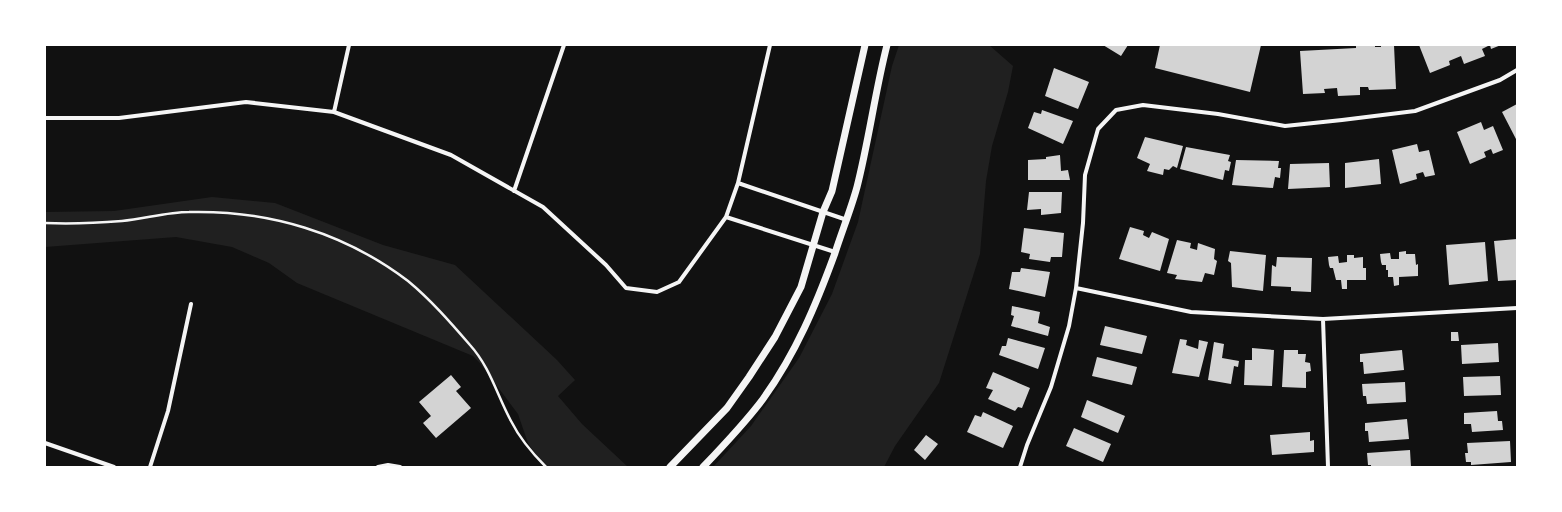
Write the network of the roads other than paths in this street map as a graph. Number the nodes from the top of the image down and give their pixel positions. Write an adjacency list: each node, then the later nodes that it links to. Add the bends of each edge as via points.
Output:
1 (349, 45): 7 (street)
2 (564, 45): 10 (street)
3 (770, 45): 9 (street)
4 (865, 45): 11 (street, via 832,191)
5 (887, 45): 13 (street, via 857,186)
6 (1517, 70): 16 (street, via 1500,80 1415,111 1285,126 1218,114 1143,105 1116,110 1098,128 1085,175)
7 (334, 112): 8 (street, via 246,102 119,118); 10 (street, via 451,155)
8 (45, 118)
9 (738, 183): 11 (street); 12 (street)
10 (514, 191): 12 (street, via 543,207 606,265 626,288 657,292 679,282)
11 (823, 212): 13 (street); 14 (street)
12 (726, 216): 14 (street)
13 (847, 220): 15 (street)
14 (814, 246): 15 (street); 25 (street, via 801,287 749,377 723,412)
15 (835, 252): 26 (street, via 814,310 792,354 748,418)
16 (1076, 288): 19 (street, via 1190,312); 27 (street, via 1069,326 1051,387)
17 (191, 304): 22 (street, via 168,411)
18 (1517, 308): 19 (street)
19 (1323, 319): 28 (street)
20 (45, 443): 21 (street)
21 (114, 467)
22 (150, 467)
23 (378, 467): 24 (street)
24 (400, 467)
25 (670, 467)
26 (703, 467)
27 (1020, 467)
28 (1328, 467)

